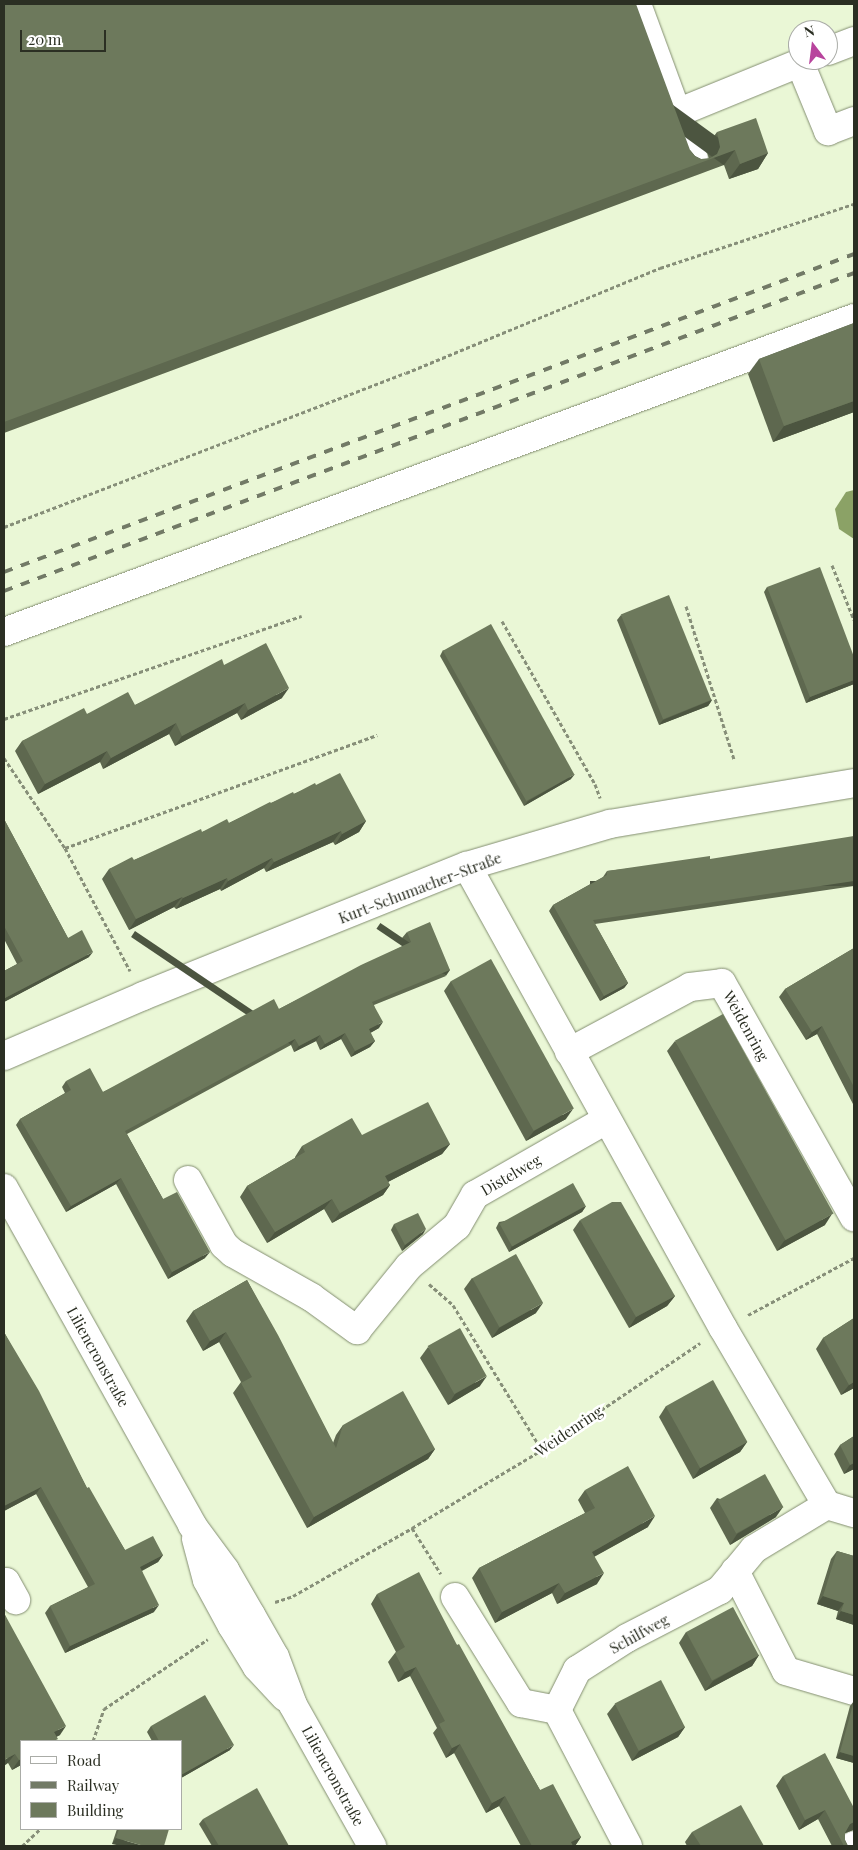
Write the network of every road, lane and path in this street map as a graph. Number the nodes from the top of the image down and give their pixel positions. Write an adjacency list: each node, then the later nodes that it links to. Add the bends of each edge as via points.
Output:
1 (637, 4): 6 (street)
2 (854, 41): 3 (street)
3 (838, 48)
4 (788, 68): 6 (street)
5 (807, 70): 7 (street, via 828,131)
6 (677, 113): 8 (street)
7 (854, 120)
8 (694, 159)
9 (854, 204): 11 (path, via 660,268 406,373)
10 (854, 318): 17 (street)
11 (4, 528)
12 (832, 565): 15 (path)
13 (686, 606): 21 (path)
14 (302, 616): 18 (path)
15 (854, 620)
16 (502, 621): 23 (path, via 595,784)
17 (4, 632)
18 (4, 719)
19 (377, 735): 24 (path)
20 (4, 758): 24 (path)
21 (734, 759)
22 (854, 783): 23 (street, Kurt-Schumacher-Straße)
23 (610, 824): 25 (street, Kurt-Schumacher-Straße)
24 (64, 848): 26 (path)
25 (467, 866): 26 (street, Kurt-Schumacher-Straße); 27 (street)
26 (143, 996): 28 (street, Kurt-Schumacher-Straße)
27 (569, 1052): 29 (street); 32 (street, Weidenring, via 690,987 722,983)
28 (4, 1056)
29 (606, 1120): 34 (street, Distelweg, via 475,1195 457,1226); 35 (street)
30 (188, 1180): 34 (street, Distelweg, via 224,1245 311,1297 357,1330)
31 (4, 1188): 49 (street, Liliencronstraße, via 192,1525 207,1580 232,1626 257,1667 293,1705)
32 (854, 1217)
33 (854, 1258): 35 (path, Weidenring)
34 (409, 1266): 36 (path, via 453,1305)
35 (723, 1328): 36 (path, Weidenring); 37 (street)
36 (542, 1450): 39 (path, Weidenring)
37 (827, 1505): 38 (street); 40 (street, Schilfweg, via 754,1549)
38 (854, 1513)
39 (412, 1528): 41 (path); 42 (path, Weidenring, via 293,1596)
40 (735, 1571): 44 (street, via 786,1671); 45 (street, Schilfweg, via 720,1590 627,1638 577,1670)
41 (455, 1597): 45 (street, via 521,1703)
42 (272, 1603)
43 (210, 1638): 46 (path, via 104,1709)
44 (854, 1691)
45 (557, 1710): 50 (street)
46 (92, 1740)
47 (39, 1830): 48 (path)
48 (22, 1846)
49 (372, 1846)
50 (628, 1846)

